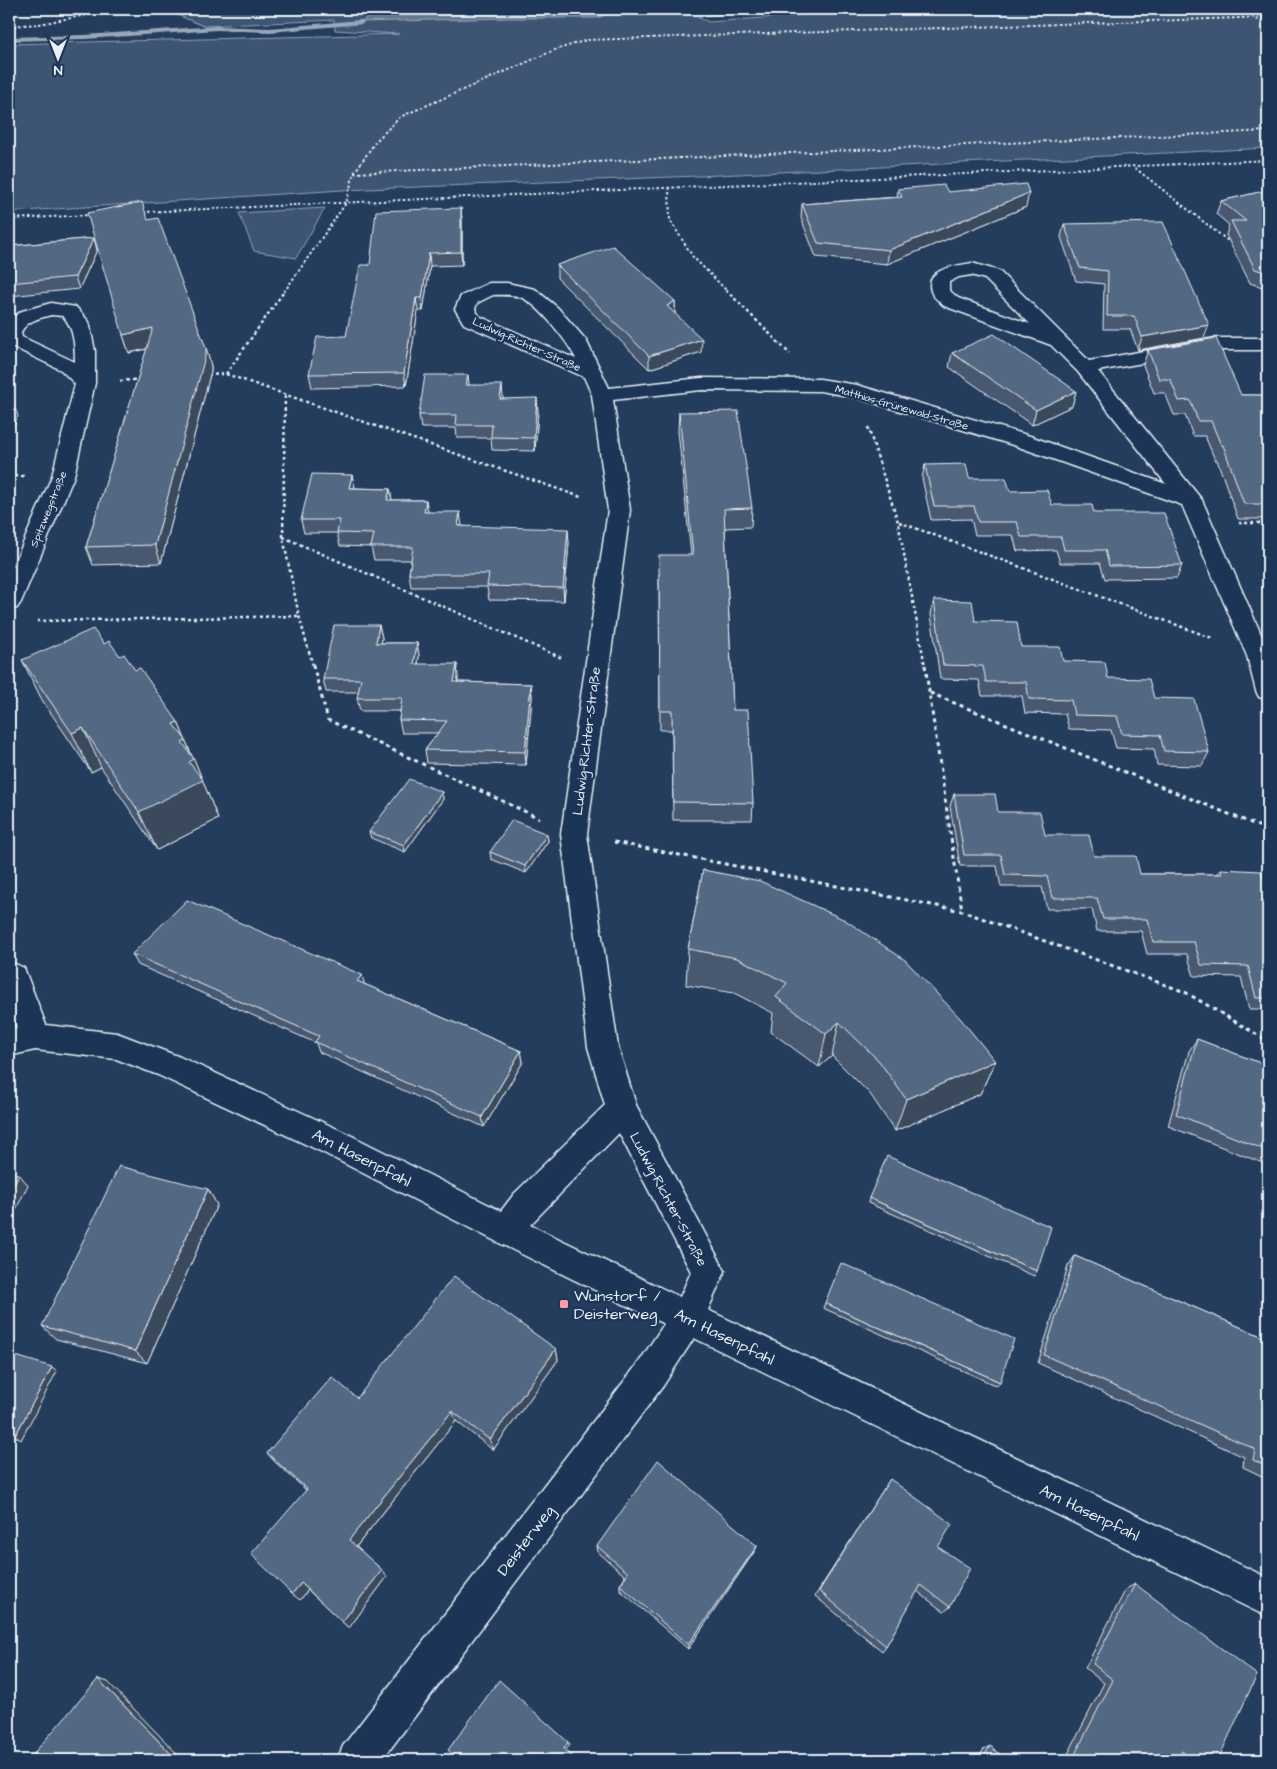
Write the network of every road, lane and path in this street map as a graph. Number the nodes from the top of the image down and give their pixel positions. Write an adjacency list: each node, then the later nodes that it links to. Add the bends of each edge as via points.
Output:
1 (118, 9): 5 (path, via 39,24)
2 (1268, 17): 3 (path)
3 (1256, 19): 4 (path); 9 (path, via 587,40 555,50 400,117 376,141)
4 (1268, 25)
5 (9, 26)
6 (1268, 131): 9 (path)
7 (1268, 160): 8 (path)
8 (1134, 167): 10 (path); 15 (path)
9 (354, 173): 11 (path)
10 (669, 187): 11 (path); 24 (path, via 670,220 693,257)
11 (346, 203): 12 (path); 20 (path)
12 (138, 212)
13 (98, 214): 14 (path)
14 (9, 219)
15 (1238, 249)
16 (1058, 341): 16 (street, via 992,275 972,269 954,272 940,279 940,291 951,302); 18 (street)
17 (1268, 344): 18 (street, via 1215,344)
18 (1086, 368): 28 (street)
19 (591, 373): 19 (street, Ludwig-Richter-Straße, via 579,344 551,312 528,293 489,289 468,300 465,309 471,320); 26 (street, Ludwig-Richter-Straße)
20 (226, 374): 21 (path); 27 (path)
21 (207, 375)
22 (150, 379): 23 (path)
23 (84, 383): 32 (street, Spitzwegstraße, via 62,476)
24 (820, 385): 25 (street, Matthias-Grünewald-Straße); 26 (street, Matthias-Grünewald-Straße, via 701,384)
25 (857, 391): 28 (street, Matthias-Grünewald-Straße, via 1023,441); 30 (path)
26 (602, 395): 29 (street, Ludwig-Richter-Straße)
27 (284, 396): 29 (path); 31 (path)
28 (1192, 500): 35 (street)
29 (619, 510): 36 (street, Ludwig-Richter-Straße)
30 (898, 522): 35 (path); 38 (path)
31 (283, 537): 33 (path); 36 (path)
32 (9, 602)
33 (299, 616): 34 (path); 40 (path, via 328,720)
34 (28, 621)
35 (1259, 656): 37 (street)
36 (595, 672): 40 (street, Ludwig-Richter-Straße)
37 (1268, 691)
38 (930, 693): 39 (path); 41 (path)
39 (1268, 830)
40 (574, 834): 41 (path); 45 (street, Ludwig-Richter-Straße, via 603,1047)
41 (962, 911): 44 (path, via 1185,992)
42 (9, 973): 43 (street, via 14,977)
43 (22, 1040): 46 (street, Am Hasenpfahl, via 117,1046 169,1066 333,1142)
44 (1268, 1041)
45 (622, 1110): 46 (street, via 525,1205); 47 (street, Ludwig-Richter-Straße, via 708,1271)
46 (506, 1230): 47 (street, Am Hasenpfahl)
47 (688, 1318): 48 (street, Am Hasenpfahl); 49 (street, Deisterweg, via 652,1374)
48 (1268, 1598)
49 (357, 1760)

